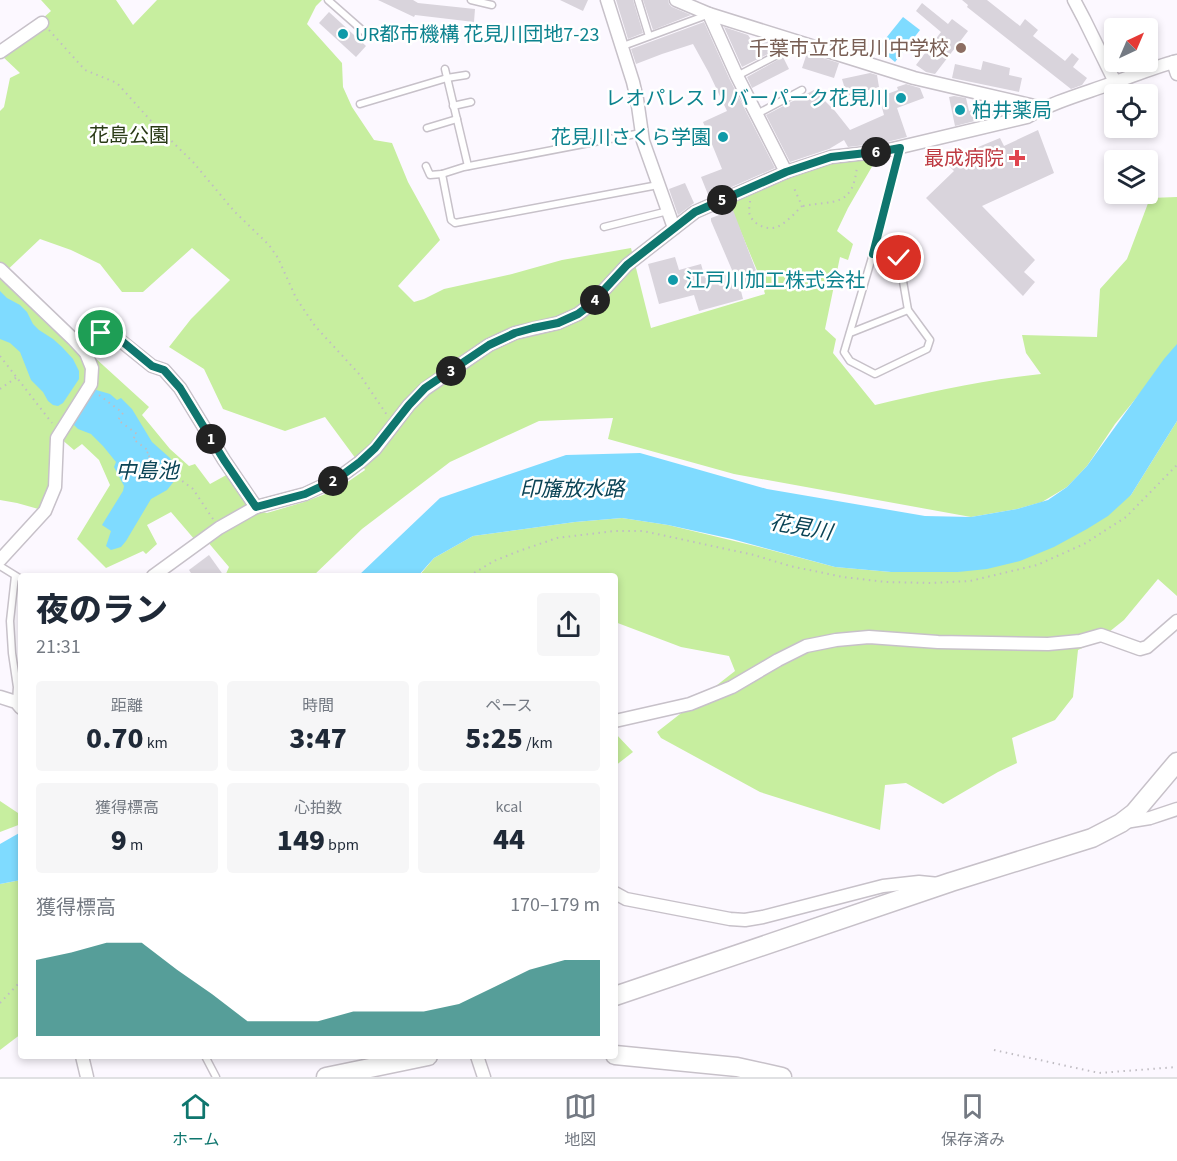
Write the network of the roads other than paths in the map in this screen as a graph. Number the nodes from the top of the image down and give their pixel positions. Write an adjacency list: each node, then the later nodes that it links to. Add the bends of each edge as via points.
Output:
1 (328, 0): 11 (lane)
2 (471, 0): 7 (lane)
3 (608, 0): 12 (street)
4 (638, 0): 10 (lane)
5 (676, 0): 8 (street)
6 (1074, 0): 21 (street)
7 (492, 5)
8 (709, 14): 10 (lane); 19 (street); 26 (street, via 914,78)
9 (42, 23): 13 (street)
10 (649, 36): 12 (lane)
11 (370, 37)
12 (623, 46): 30 (street)
13 (0, 52)
14 (779, 54): 19 (lane)
15 (1175, 61): 17 (street); 21 (street)
16 (445, 69): 20 (lane)
17 (1177, 74)
18 (466, 75): 20 (lane)
19 (737, 76): 27 (street)
20 (447, 78): 24 (lane); 25 (lane)
21 (1115, 82): 26 (street)
22 (802, 90): 27 (lane)
23 (471, 102): 25 (lane)
24 (360, 104)
25 (453, 106): 28 (lane)
26 (1043, 108): 31 (street, via 1027,117)
27 (757, 114): 34 (street)
28 (457, 119): 29 (lane); 33 (lane)
29 (427, 128)
30 (642, 133): 33 (lane); 36 (street)
31 (900, 148): 34 (street, via 831,157); 40 (lane)
32 (426, 166): 35 (lane, via 430,175)
33 (468, 166): 35 (lane)
34 (786, 172): 39 (street, via 695,212)
35 (442, 174): 36 (lane, via 451,220 455,223)
36 (659, 185): 37 (street)
37 (668, 211): 38 (lane); 39 (street)
38 (604, 227)
39 (674, 228): 45 (street, via 627,265 578,314 489,345 425,388 367,456 337,479 305,494)
40 (873, 254): 42 (lane, via 899,258); 43 (lane)
41 (0, 269): 44 (street)
42 (908, 310): 43 (lane); 43 (lane, via 930,340 927,349 875,374 850,361 844,352)
43 (850, 333)
44 (86, 353): 45 (street, via 106,328 152,366 164,370 180,388); 46 (street, via 92,368 91,384 57,438 55,487 45,511)
45 (256, 507): 48 (street, via 219,528)
46 (0, 560)
47 (0, 566): 49 (lane)
48 (157, 573)
49 (18, 578): 51 (lane, via 10,621)
50 (1177, 621): 54 (street, via 1140,649 1101,635 1048,644 869,637 836,640 806,646 732,687 690,704)
51 (18, 696)
52 (0, 697): 53 (street)
53 (18, 705)
54 (618, 720)
55 (1177, 762): 57 (street)
56 (1177, 809): 57 (street)
57 (1121, 823): 58 (street, via 1092,838)
58 (944, 885): 59 (street, via 919,882 883,886 745,920); 60 (street)
59 (618, 895)
60 (618, 995)
61 (618, 1055): 71 (street, via 737,1067)
62 (83, 1059): 67 (street)
63 (207, 1059): 68 (lane)
64 (417, 1059): 66 (street)
65 (478, 1059): 70 (street)
66 (369, 1072): 69 (street)
67 (87, 1077)
68 (216, 1077)
69 (326, 1077)
70 (484, 1077)
71 (782, 1077)

